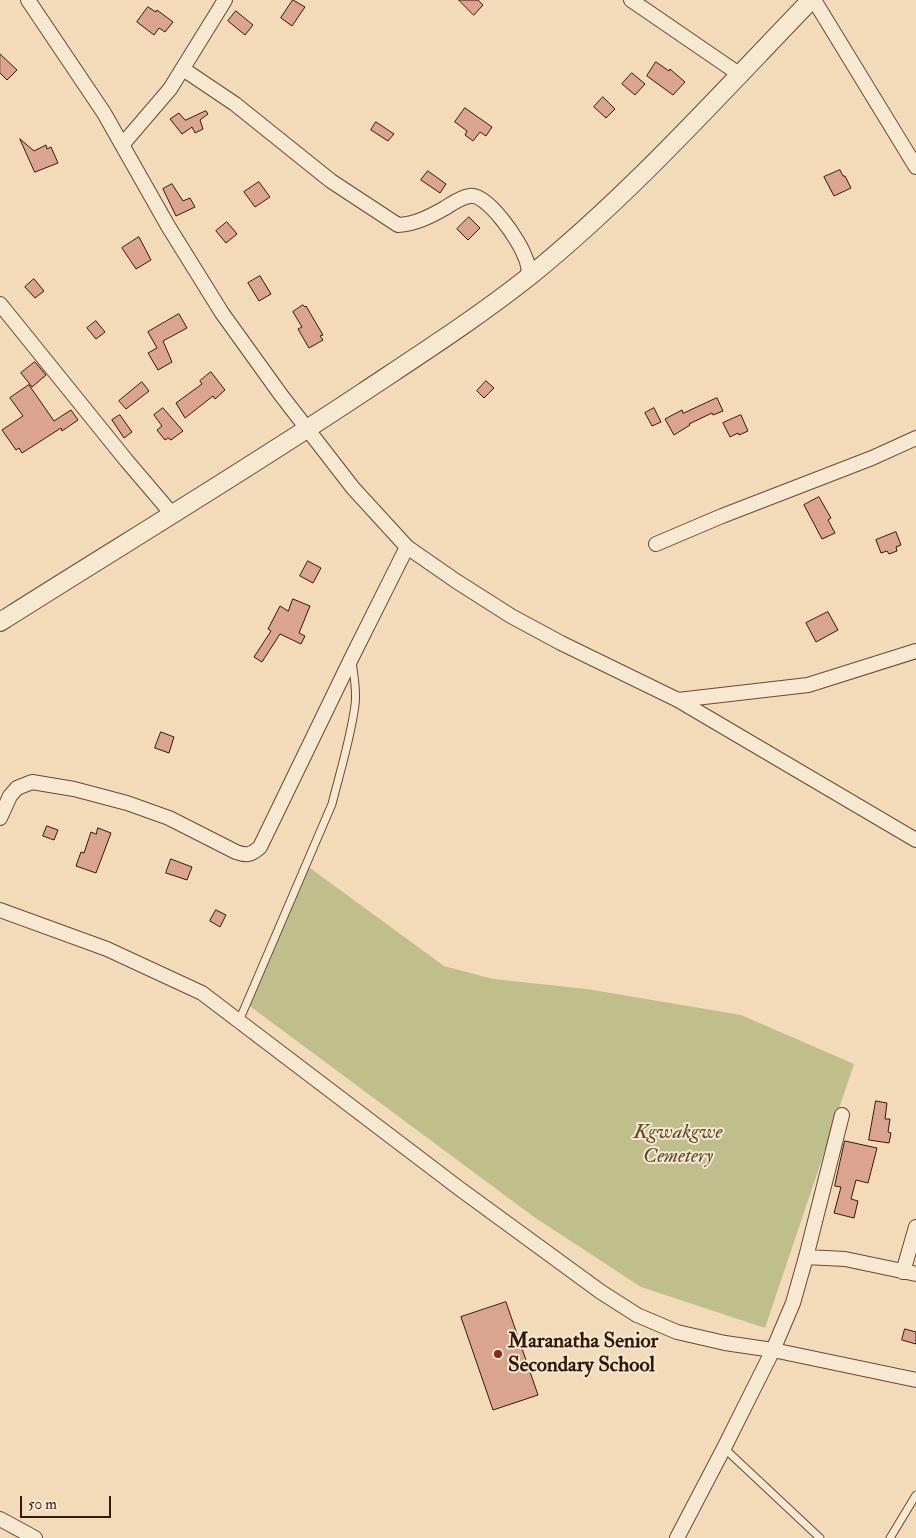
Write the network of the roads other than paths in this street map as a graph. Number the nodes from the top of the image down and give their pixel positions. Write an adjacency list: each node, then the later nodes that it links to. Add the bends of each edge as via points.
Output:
1 (28, 0): 7 (street)
2 (225, 0): 5 (street)
3 (631, 0): 6 (street)
4 (812, 0): 6 (street); 8 (street)
5 (183, 69): 7 (street); 9 (street, via 235,104 331,180 398,225 411,224 434,214 462,197 472,195 481,198 518,240)
6 (739, 74): 9 (street, via 580,233)
7 (122, 145): 11 (street, via 222,313)
8 (916, 167)
9 (530, 276): 11 (street, via 460,329)
10 (0, 304): 13 (street)
11 (308, 429): 13 (street); 15 (street, via 352,488)
12 (916, 438): 14 (street)
13 (172, 514): 16 (street)
14 (656, 544)
15 (407, 546): 18 (street); 19 (street, via 511,616)
16 (0, 622)
17 (916, 651): 19 (street, via 808,685)
18 (352, 657): 20 (street, via 260,847 252,854 236,852 169,818 127,803 32,782 17,788); 23 (lane, via 355,705 332,804)
19 (678, 700): 21 (street)
20 (0, 818)
21 (916, 840)
22 (0, 910): 23 (street, via 107,949 202,993)
23 (239, 1021): 28 (street, via 468,1195 637,1315 677,1332)
24 (842, 1116): 26 (street)
25 (916, 1227): 27 (street)
26 (806, 1257): 27 (street, via 844,1259); 28 (street, via 793,1303)
27 (909, 1273)
28 (773, 1350): 29 (street); 30 (street)
29 (916, 1380)
30 (724, 1448): 34 (street); 35 (lane)
31 (916, 1495): 36 (lane)
32 (0, 1519): 33 (street)
33 (35, 1538)
34 (677, 1538)
35 (820, 1538)
36 (890, 1538)

